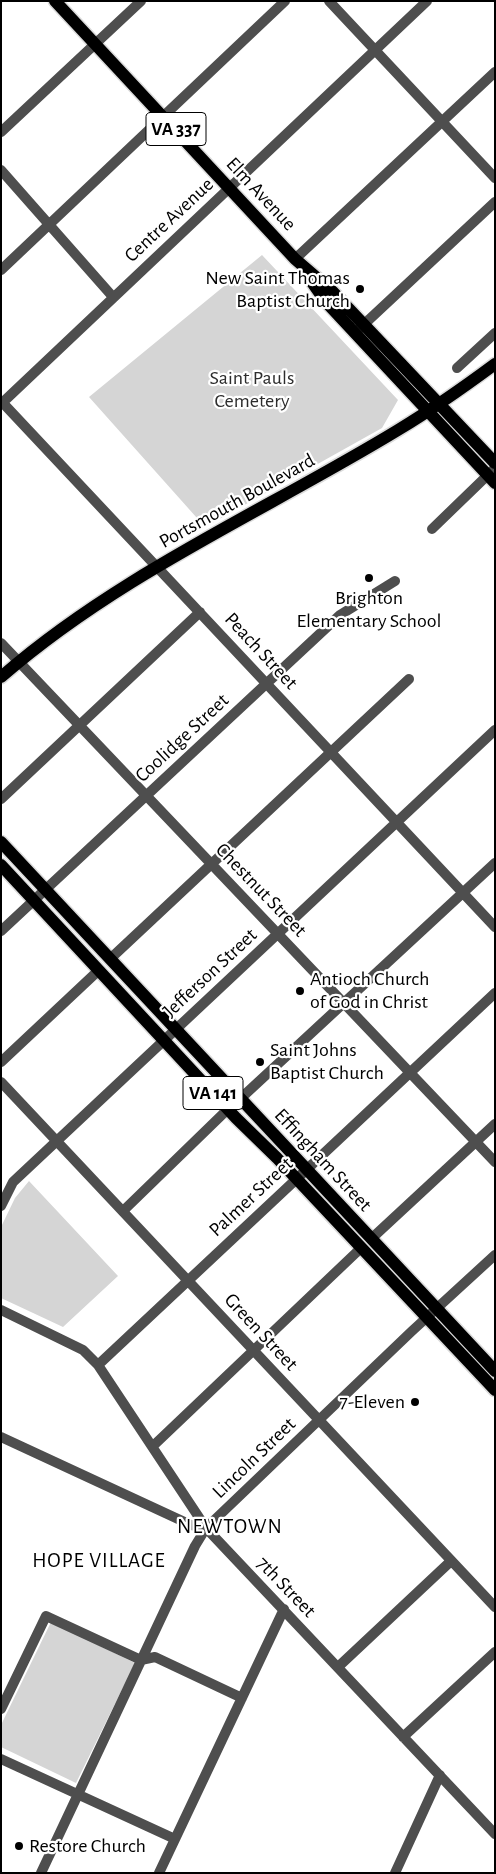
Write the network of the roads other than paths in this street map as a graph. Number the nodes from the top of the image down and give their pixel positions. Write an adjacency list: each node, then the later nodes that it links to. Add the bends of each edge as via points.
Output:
1 (55, 1): 6 (main road, Elm Avenue / VA 337)
2 (141, 1): 6 (street)
3 (285, 1): 9 (street)
4 (329, 1): 7 (street)
5 (428, 1): 7 (street, Centre Avenue)
6 (96, 44): 9 (main road, Elm Avenue / VA 337); 11 (street)
7 (375, 50): 10 (street); 14 (street, Centre Avenue)
8 (495, 72): 10 (street)
9 (164, 117): 14 (main road, Elm Avenue / VA 337); 16 (street)
10 (442, 121): 13 (street); 17 (street)
11 (1, 132)
12 (1, 170): 16 (street)
13 (495, 178)
14 (230, 187): 17 (main road, Elm Avenue / VA 337); 19 (street, Centre Avenue)
15 (495, 202): 20 (street)
16 (50, 225): 18 (street); 19 (street)
17 (295, 259): 20 (main road, Elm Avenue / VA 337); 21 (main road, Elm Avenue / VA 337, via 326,302)
18 (1, 270)
19 (113, 297): 25 (street, Centre Avenue)
20 (364, 324): 21 (street); 26 (main road, Elm Avenue / VA 337)
21 (354, 333): 27 (main road, Elm Avenue / VA 337)
22 (495, 333): 24 (street)
23 (495, 364): 26 (main road, Portsmouth Boulevard)
24 (457, 368)
25 (2, 402): 31 (street, Peach Street)
26 (439, 403): 27 (main road, Portsmouth Boulevard); 28 (main road, Elm Avenue)
27 (426, 412): 29 (main road, Elm Avenue); 31 (main road, Portsmouth Boulevard)
28 (495, 463)
29 (492, 476): 30 (street)
30 (432, 529)
31 (158, 567): 33 (street, Peach Street); 35 (main road, Portsmouth Boulevard, via 98,604)
32 (395, 581): 38 (street, Coolidge Street, via 346,610)
33 (200, 612): 38 (street, Peach Street); 39 (street)
34 (1, 643): 35 (street, Chestnut Street)
35 (19, 662): 36 (main road, Portsmouth Boulevard); 39 (street, Chestnut Street)
36 (1, 677)
37 (409, 680): 41 (street)
38 (267, 683): 41 (street, Peach Street); 42 (street, Coolidge Street)
39 (80, 725): 42 (street, Chestnut Street); 43 (street)
40 (495, 730): 44 (street, Jefferson Street)
41 (331, 752): 44 (street, Peach Street); 48 (street)
42 (146, 796): 48 (street, Chestnut Street); 49 (street, Coolidge Street)
43 (1, 799)
44 (397, 822): 50 (street, Peach Street); 54 (street, Jefferson Street)
45 (1, 842): 49 (main road, Effingham Street / VA 141)
46 (495, 862): 50 (street)
47 (1, 865): 51 (main road, Effingham Street / VA 141)
48 (212, 865): 54 (street, Chestnut Street); 55 (street)
49 (46, 889): 51 (street, Coolidge Street); 55 (main road, Effingham Street / VA 141)
50 (463, 893): 52 (street, Peach Street); 58 (street)
51 (34, 900): 53 (street, Coolidge Street); 56 (main road, Effingham Street / VA 141)
52 (495, 927)
53 (1, 931)
54 (278, 934): 58 (street, Chestnut Street); 59 (street, Jefferson Street)
55 (110, 959): 59 (main road, Effingham Street / VA 141)
56 (99, 970): 60 (main road, Effingham Street / VA 141); 61 (street)
57 (495, 993): 62 (street, Palmer Street)
58 (344, 1003): 62 (street, Chestnut Street); 64 (street)
59 (175, 1030): 60 (street, Jefferson Street); 64 (main road, Effingham Street / VA 141)
60 (164, 1040): 65 (main road, Effingham Street / VA 141); 67 (street, Jefferson Street)
61 (1, 1062)
62 (410, 1072): 68 (street, Chestnut Street); 70 (street, Palmer Street)
63 (1, 1082): 67 (street, Green Street)
64 (240, 1099): 70 (main road, Effingham Street / VA 141)
65 (228, 1109): 71 (main road, Effingham Street / VA 141); 73 (street)
66 (495, 1124): 68 (street)
67 (57, 1141): 72 (street, Jefferson Street, via 13,1182); 73 (street, Green Street)
68 (476, 1142): 69 (street, Chestnut Street); 74 (street)
69 (495, 1162)
70 (306, 1170): 71 (street, Palmer Street); 74 (main road, Effingham Street / VA 141)
71 (296, 1179): 75 (main road, Effingham Street / VA 141); 77 (street, Palmer Street)
72 (1, 1206)
73 (123, 1211): 77 (street, Green Street)
74 (371, 1239): 78 (main road, Effingham Street / VA 141)
75 (361, 1248): 80 (main road, Effingham Street / VA 141); 81 (street)
76 (495, 1255): 78 (street, Lincoln Street)
77 (188, 1280): 81 (street, Green Street); 82 (street, Palmer Street)
78 (437, 1309): 80 (street, Lincoln Street); 83 (main road, Effingham Street / VA 141)
79 (1, 1310): 82 (street, 7th Street, via 83,1350)
80 (427, 1318): 84 (main road, Effingham Street / VA 141); 85 (street, Lincoln Street)
81 (254, 1350): 85 (street, Green Street); 87 (street)
82 (98, 1365): 87 (street, 7th Street)
83 (495, 1371)
84 (495, 1390)
85 (319, 1420): 88 (street, Lincoln Street); 89 (street, Green Street)
86 (1, 1437): 88 (street, via 190,1525)
87 (153, 1446): 88 (street, 7th Street)
88 (206, 1528): 91 (street, 7th Street); 93 (street, Lincoln Street)
89 (451, 1561): 90 (street, Green Street); 94 (street)
90 (495, 1607)
91 (284, 1609): 94 (street, 7th Street); 95 (street)
92 (495, 1652): 97 (street)
93 (141, 1660): 95 (street, via 155,1657); 96 (street, via 46,1616); 100 (street, Lincoln Street)
94 (338, 1667): 97 (street, 7th Street)
95 (242, 1698): 102 (street)
96 (1, 1709)
97 (404, 1737): 99 (street, 7th Street)
98 (1, 1759): 100 (street)
99 (440, 1775): 101 (street, 7th Street); 105 (street)
100 (78, 1794): 102 (street); 103 (street, Lincoln Street)
101 (495, 1834)
102 (175, 1839): 104 (street)
103 (42, 1873)
104 (159, 1873)
105 (395, 1873)

